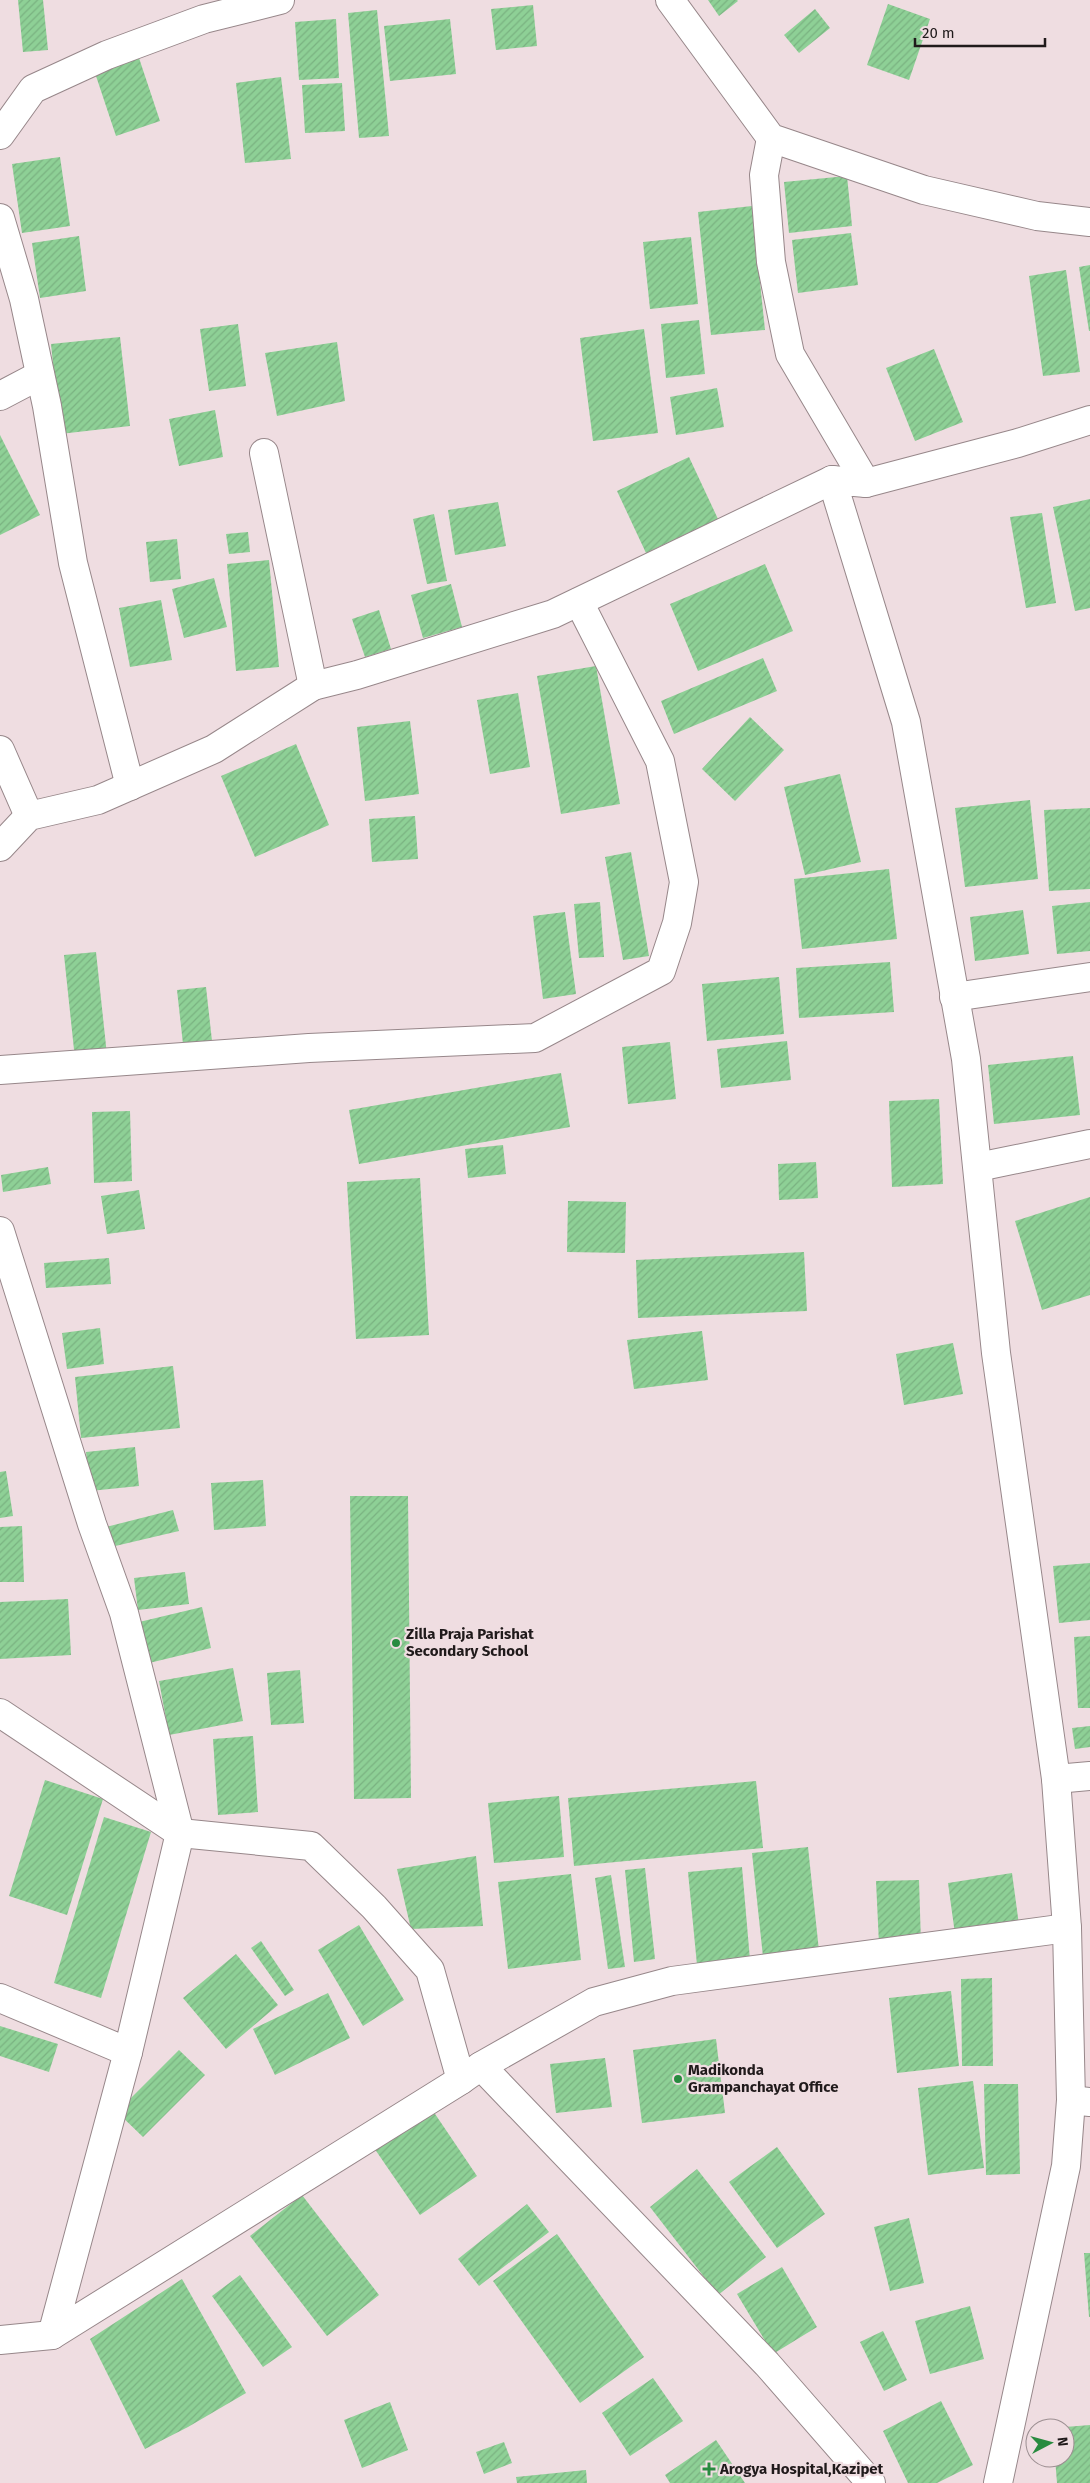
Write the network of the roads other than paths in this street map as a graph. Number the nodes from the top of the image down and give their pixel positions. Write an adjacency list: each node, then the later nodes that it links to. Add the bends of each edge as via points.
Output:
1 (280, 0): 3 (street, via 204,20 107,55 33,89)
2 (670, 0): 4 (street)
3 (0, 135)
4 (771, 138): 6 (street, via 924,190 1037,216); 12 (street, via 764,175 771,262 790,354)
5 (0, 218): 7 (street, via 24,299)
6 (1090, 222)
7 (40, 376): 8 (street); 16 (street, via 73,563)
8 (0, 396)
9 (1090, 420): 12 (street, via 1018,443)
10 (264, 453): 14 (street)
11 (832, 480): 12 (street); 13 (street); 20 (street, via 906,722)
12 (866, 483)
13 (579, 602): 14 (street, via 553,614); 21 (street, via 660,762 684,882 677,922 661,971 535,1038 310,1048)
14 (313, 686): 16 (street, via 214,750)
15 (0, 750): 17 (street)
16 (130, 786): 17 (street, via 98,800)
17 (30, 816): 18 (street)
18 (0, 847)
19 (1090, 977): 20 (street)
20 (954, 997): 23 (street, via 966,1059)
21 (0, 1070)
22 (1090, 1144): 23 (street)
23 (978, 1167): 27 (street, via 996,1353)
24 (0, 1231): 28 (street, via 92,1524 124,1613)
25 (0, 1712): 28 (street)
26 (1090, 1776): 27 (street)
27 (1056, 1779): 29 (street)
28 (180, 1833): 31 (street); 32 (street, via 311,1846 374,1906 430,1970)
29 (1067, 1928): 32 (street, via 672,1981 594,2002); 33 (street)
30 (0, 1998): 31 (street)
31 (128, 2052): 34 (street)
32 (471, 2073): 34 (street); 36 (street, via 767,2364)
33 (1080, 2101): 37 (street)
34 (52, 2335): 35 (street)
35 (0, 2340)
36 (871, 2483)
37 (998, 2483)

